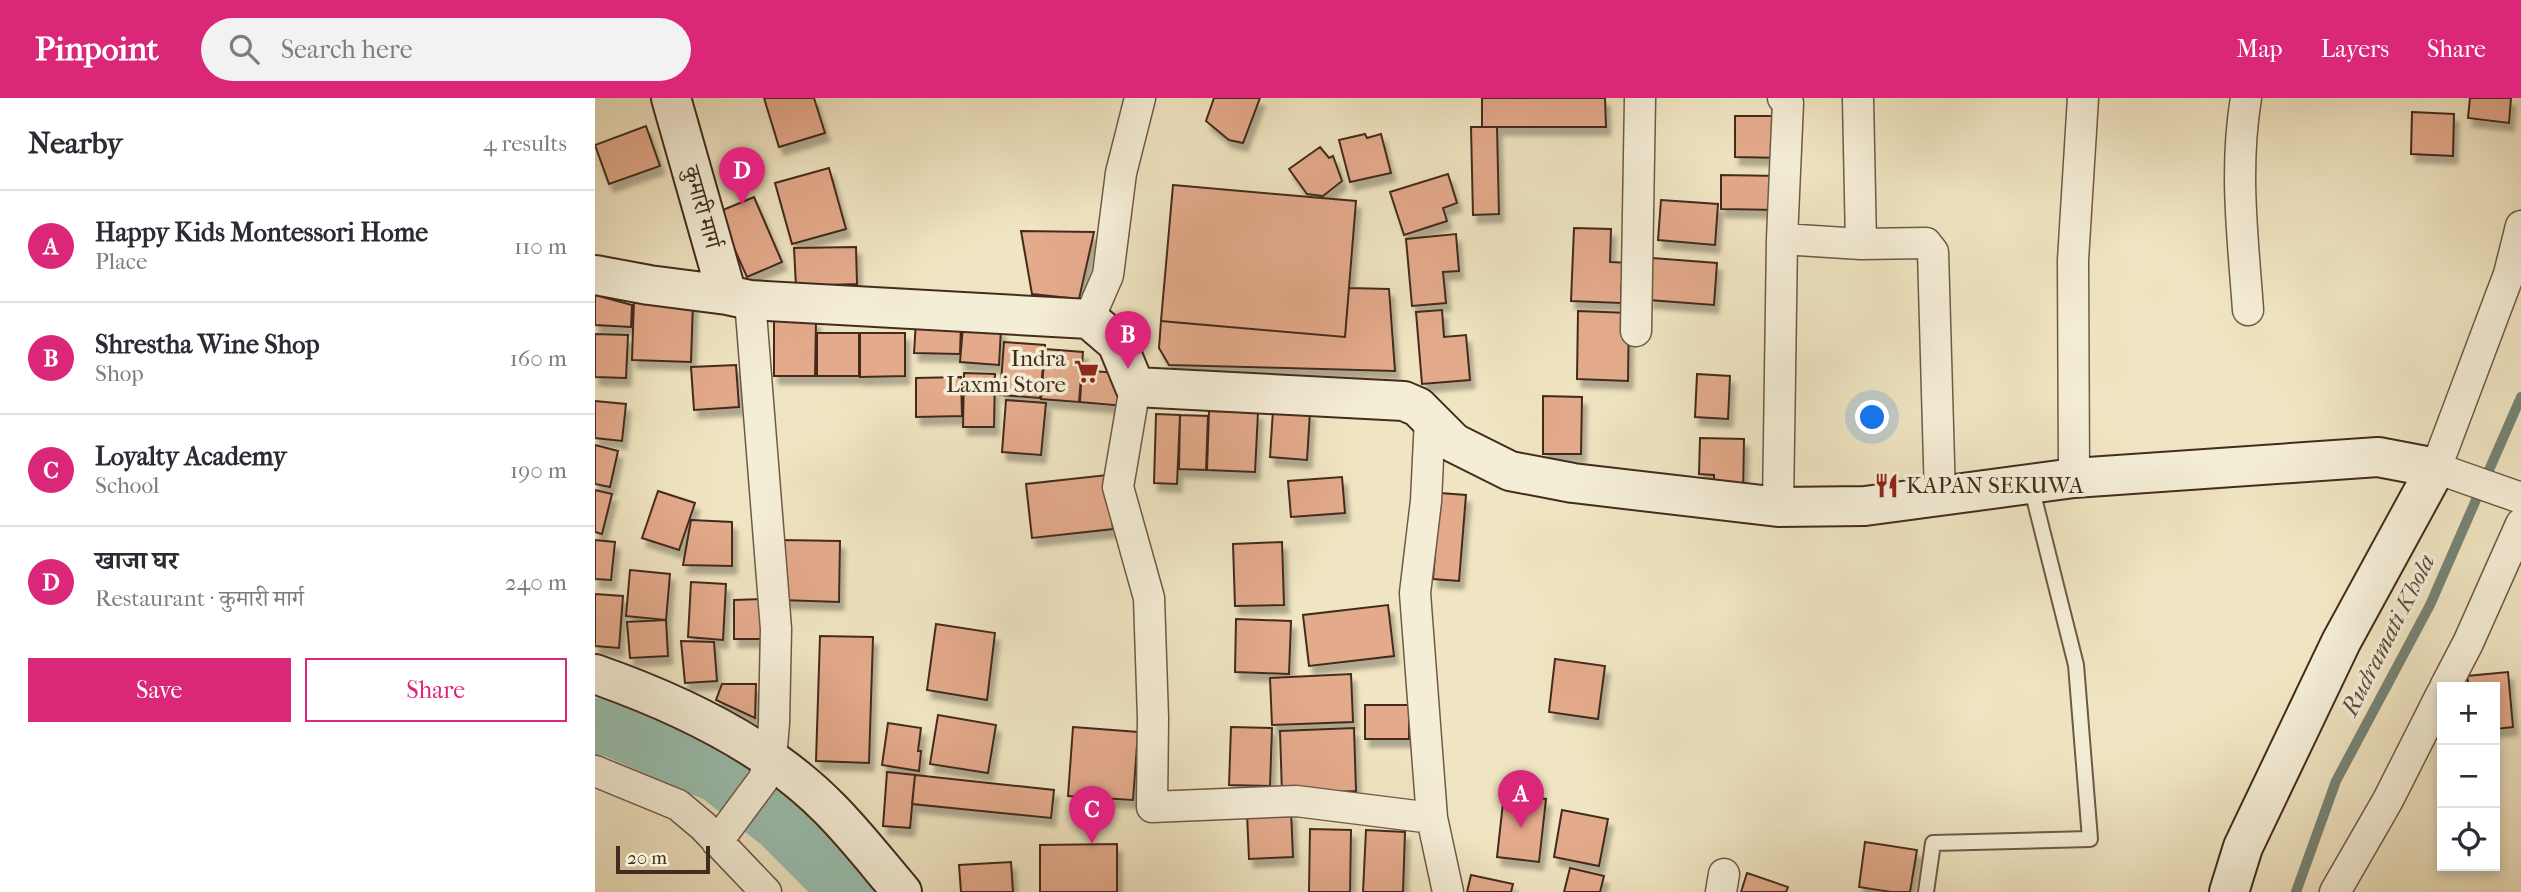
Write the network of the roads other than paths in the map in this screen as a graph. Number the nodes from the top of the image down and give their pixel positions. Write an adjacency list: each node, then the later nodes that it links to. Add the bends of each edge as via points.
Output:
1 (671, 98): 12 (street, कुमारी मार्ग)
2 (1140, 98): 14 (street, via 1121,173 1108,275)
3 (1640, 98): 15 (street)
4 (1783, 98): 9 (street, via 1787,103)
5 (1858, 98): 10 (street)
6 (2083, 98): 19 (street, via 2074,260)
7 (2246, 98): 13 (street, via 2240,149)
8 (2521, 226): 18 (street, via 2509,274)
9 (1782, 239): 10 (street); 23 (street)
10 (1861, 244): 21 (street, via 1926,243 1933,252)
11 (595, 275): 12 (street)
12 (738, 298): 14 (street); 28 (street, via 776,629)
13 (2248, 310)
14 (1089, 319): 16 (street, via 1117,343)
15 (1636, 331)
16 (1135, 387): 17 (street, via 1404,401); 30 (street, via 1118,487 1149,598 1152,807 1296,801)
17 (1430, 418): 23 (street, via 1454,443 1510,471); 30 (street, via 1415,593)
18 (2436, 468): 19 (street, via 2378,457); 22 (street); 36 (street, via 2341,642 2243,847)
19 (2074, 478): 20 (street)
20 (2031, 486): 21 (street); 35 (lane, via 2076,665 2090,839 1933,842)
21 (1940, 497): 23 (street, via 1865,506)
22 (2521, 498)
23 (1778, 508)
24 (2521, 524): 26 (street)
25 (595, 674): 28 (street, via 683,709)
26 (2448, 682)
27 (2437, 703): 37 (street)
28 (767, 770): 31 (street); 33 (street, via 828,807)
29 (595, 771): 31 (street, via 678,805)
30 (1432, 818): 34 (street)
31 (717, 842): 32 (street)
32 (766, 892)
33 (902, 892)
34 (1448, 892)
35 (1926, 892)
36 (2229, 892)
37 (2335, 892)

